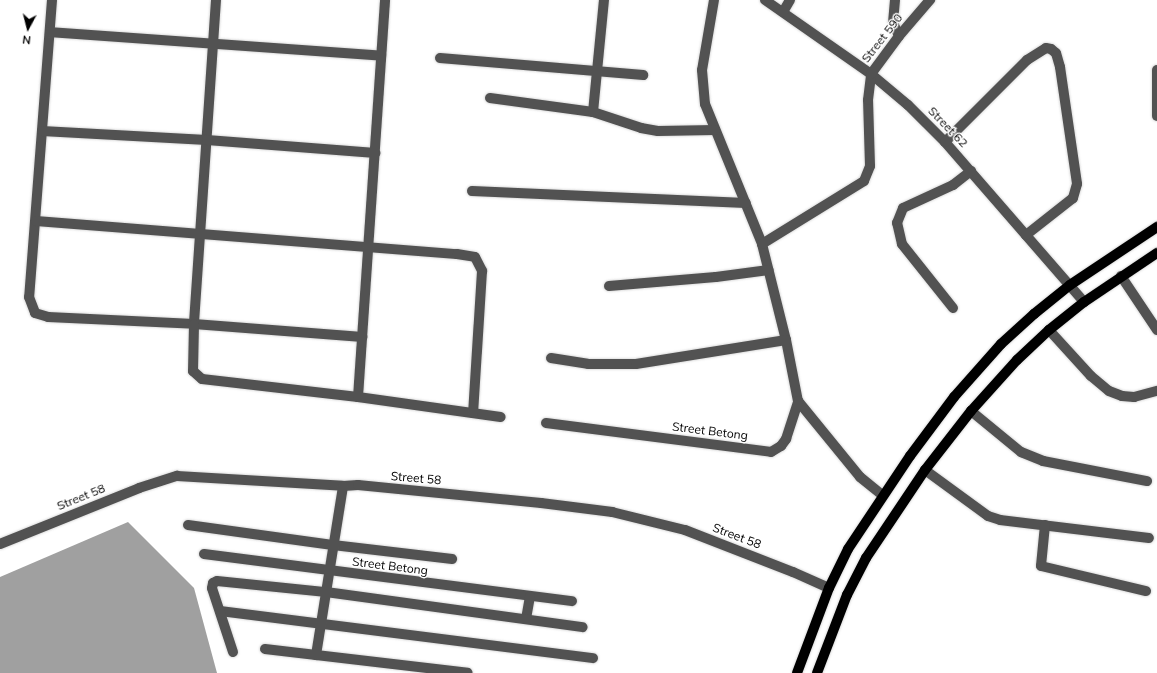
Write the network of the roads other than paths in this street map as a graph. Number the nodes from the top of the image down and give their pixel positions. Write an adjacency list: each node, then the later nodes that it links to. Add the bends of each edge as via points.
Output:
1 (52, 0): 11 (street)
2 (216, 0): 13 (street)
3 (385, 0): 14 (street)
4 (604, 0): 17 (street)
5 (714, 0): 23 (street, via 702,70 705,104)
6 (765, 0): 10 (street, Street 62)
7 (790, 0): 10 (street)
8 (896, 0): 12 (street, via 893,23)
9 (930, 0): 12 (street, Street 590)
10 (783, 12): 18 (street, Street 62)
11 (50, 32): 13 (street); 24 (street)
12 (899, 36): 18 (street, Street 590)
13 (214, 44): 14 (street); 25 (street)
14 (381, 56): 27 (street)
15 (440, 58): 17 (street)
16 (1157, 70): 22 (street)
17 (596, 71): 19 (street); 21 (street)
18 (871, 74): 26 (street, Street 62, via 908,105); 35 (street, via 868,100 870,166 864,181)
19 (643, 75)
20 (490, 98): 21 (street)
21 (593, 112): 23 (street, via 658,131)
22 (1157, 116)
23 (715, 130): 30 (street)
24 (42, 131): 25 (street); 31 (street)
25 (207, 140): 27 (street); 33 (street)
26 (945, 142): 28 (street, Street 62); 34 (street, via 1027,60 1046,48 1056,53 1076,184 1073,198)
27 (375, 153): 36 (street)
28 (971, 171): 34 (street, Street 62); 43 (street, via 953,185 903,208 897,223 902,244)
29 (472, 191): 30 (street)
30 (746, 204): 35 (street)
31 (36, 221): 33 (street); 44 (street, via 29,297 36,313 48,317)
32 (1157, 228): 40 (main road)
33 (201, 234): 36 (street); 44 (street)
34 (1026, 235): 40 (street, Street 62)
35 (762, 244): 38 (street)
36 (368, 247): 47 (street); 54 (street, via 457,254 475,258 482,271)
37 (1157, 253): 39 (main road)
38 (769, 270): 41 (street); 48 (street)
39 (1121, 276): 42 (main road); 46 (street)
40 (1070, 285): 42 (street, Street 62); 60 (main road, via 1001,344 954,397)
41 (609, 286)
42 (1084, 302): 45 (main road)
43 (953, 308)
44 (194, 324): 47 (street); 51 (street, via 194,371 202,379)
45 (1049, 330): 50 (street, via 1091,376 1109,391 1134,397); 53 (main road, via 1017,360)
46 (1157, 330)
47 (362, 337): 51 (street)
48 (786, 340): 49 (street, via 636,364 588,364); 52 (street)
49 (551, 358)
50 (1157, 391)
51 (358, 396): 54 (street)
52 (798, 401): 56 (street, Street Betong, via 786,439 781,446 771,452); 60 (street, via 860,477)
53 (971, 411): 57 (main road); 58 (street, via 1021,452 1043,460)
54 (473, 413): 55 (street)
55 (501, 417)
56 (546, 423)
57 (925, 470): 62 (street, via 988,516 1000,520); 84 (main road, via 866,558 847,595)
58 (1147, 481)
59 (343, 486): 64 (street, Street 58, via 177,476 139,488); 65 (street); 69 (street, Street 58, via 358,485 541,502 612,512 685,530)
60 (882, 495): 69 (main road, via 848,549)
61 (188, 525): 65 (street)
62 (1045, 525): 63 (street); 70 (street, via 1041,566)
63 (1149, 538)
64 (0, 544)
65 (333, 545): 67 (street); 68 (street)
66 (204, 554): 68 (street, Street Betong)
67 (452, 559)
68 (329, 571): 71 (street); 72 (street, Street Betong)
69 (828, 588): 83 (main road)
70 (1146, 591)
71 (326, 592): 74 (street, via 217,582 213,583 212,588); 75 (street); 76 (street)
72 (530, 596): 73 (street, Street Betong); 75 (street)
73 (572, 601)
74 (220, 611): 76 (street); 79 (street)
75 (526, 619): 77 (street)
76 (321, 624): 80 (street); 81 (street)
77 (583, 627)
78 (265, 649): 80 (street)
79 (233, 652)
80 (316, 655): 82 (street)
81 (592, 658)
82 (468, 673)
83 (797, 673)
84 (817, 673)

